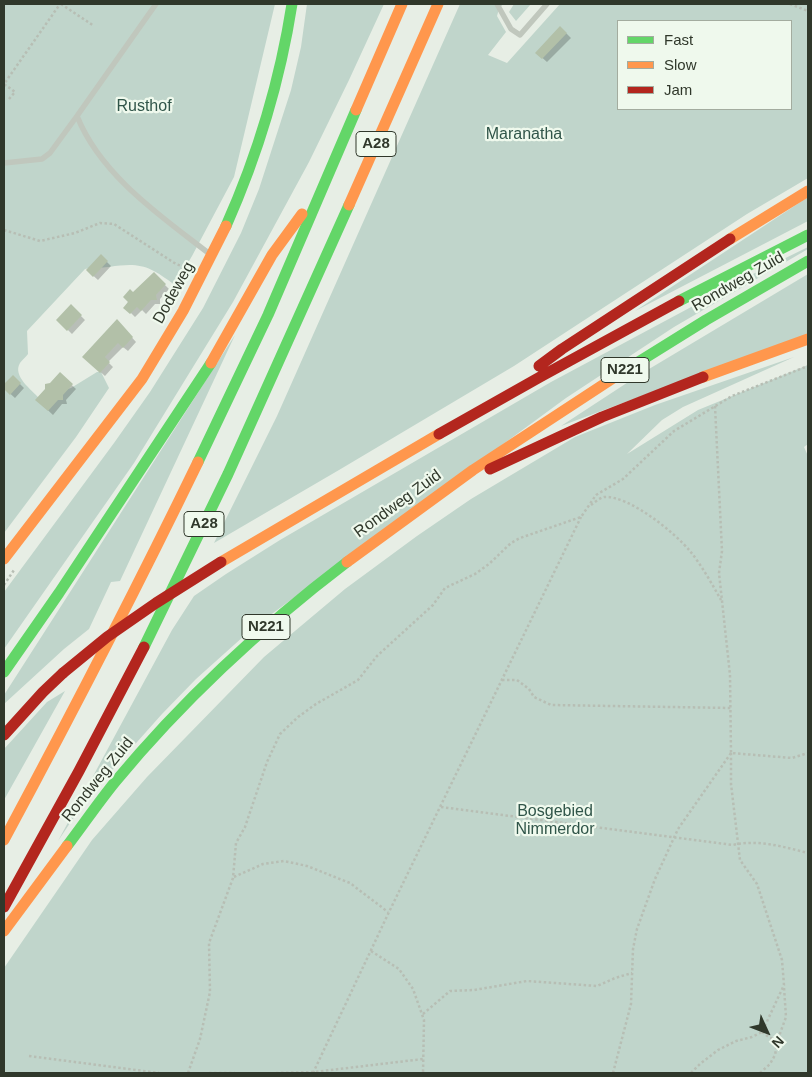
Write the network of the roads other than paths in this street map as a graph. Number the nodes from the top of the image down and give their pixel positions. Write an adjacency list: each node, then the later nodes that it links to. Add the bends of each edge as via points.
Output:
1 (156, 4): 7 (lane)
2 (292, 4): 12 (main road, Dodeweg, via 287,41 262,134)
3 (402, 4): 9 (main road, A28)
4 (438, 4): 23 (main road, A28, via 291,338 195,543 88,752)
5 (497, 4): 6 (lane, via 511,29 520,35)
6 (547, 4)
7 (77, 116): 8 (lane, via 42,159); 12 (lane, via 99,154 136,196)
8 (4, 162)
9 (324, 184): 18 (main road, A28, via 272,255 185,404); 22 (main road, A28, via 268,315 165,530)
10 (808, 190): 15 (main road, N221, via 562,350)
11 (808, 235): 15 (main road, Rondweg Zuid / N221, via 634,325)
12 (212, 257): 17 (main road, Dodeweg, via 142,379)
13 (808, 261): 16 (main road, Rondweg Zuid / N221, via 742,297 615,376)
14 (808, 340): 16 (main road, N221, via 742,362 572,430)
15 (482, 409): 19 (main road, Rondweg Zuid / N221, bridge, via 156,602)
16 (448, 488): 24 (main road, Rondweg Zuid / N221, via 344,564 242,649 169,722 108,792)
17 (4, 559)
18 (4, 672)
19 (63, 673): 20 (main road, via 38,686); 21 (main road)
20 (4, 722)
21 (4, 735)
22 (4, 840)
23 (4, 906)
24 (4, 931)

